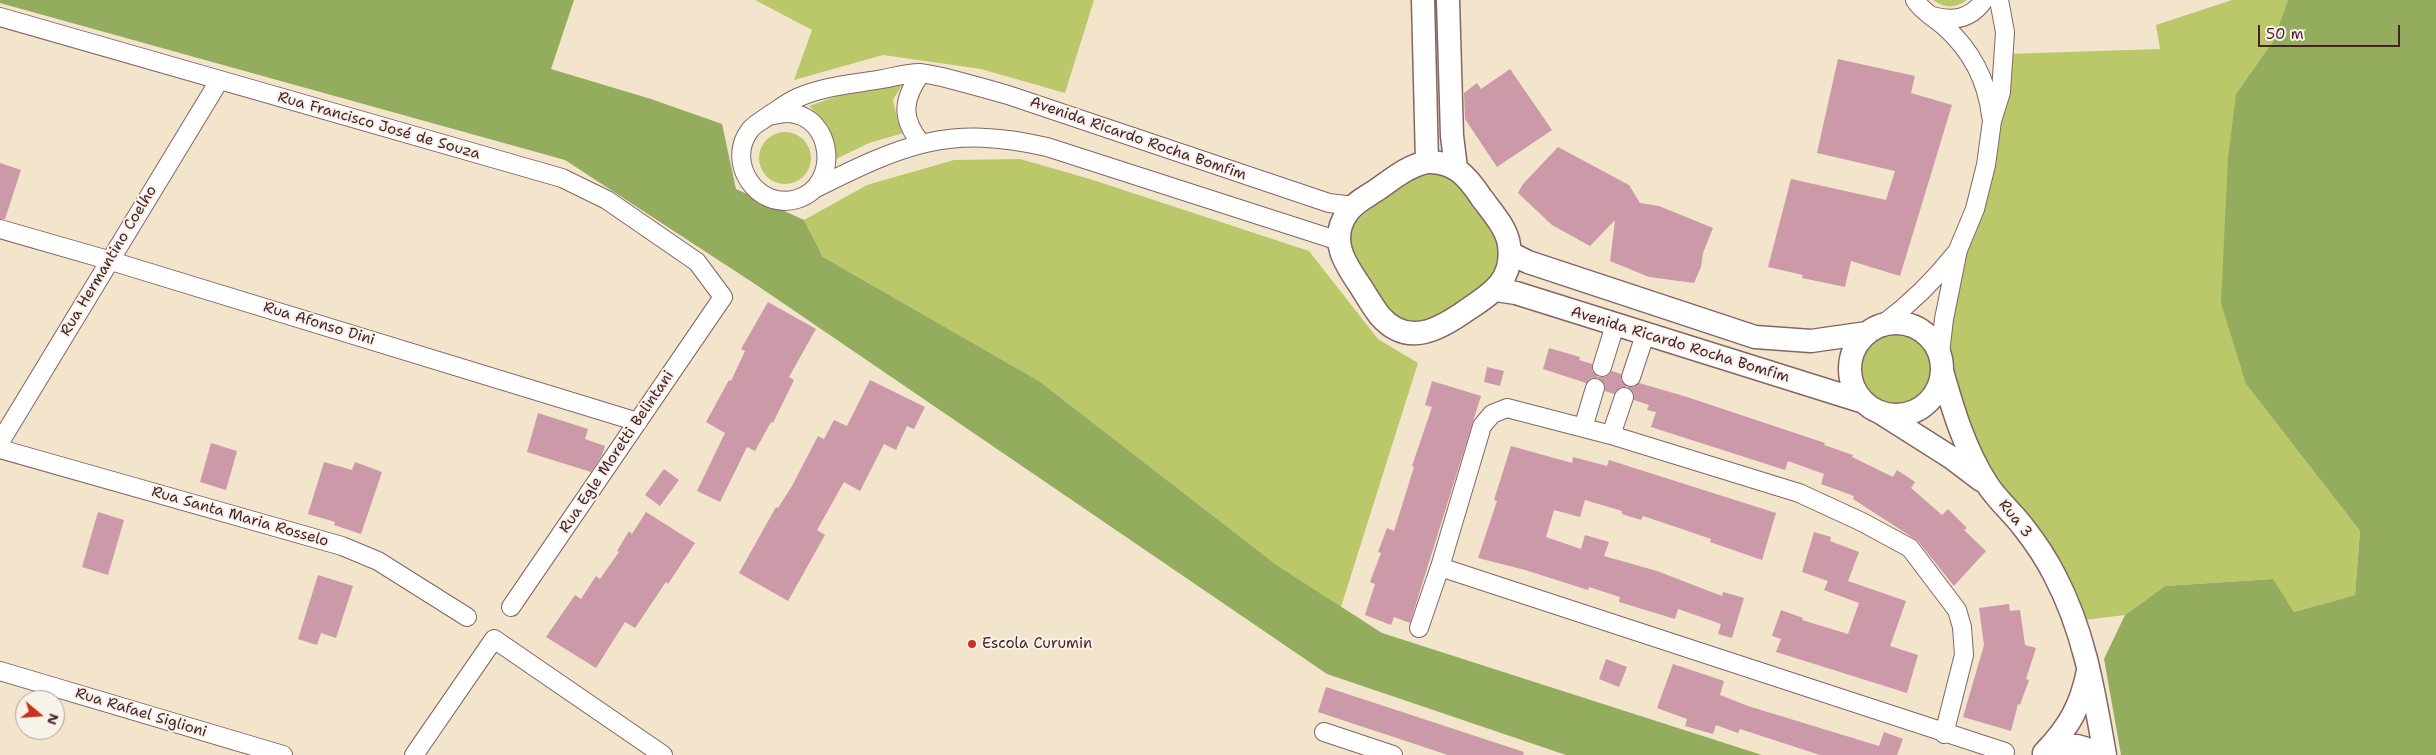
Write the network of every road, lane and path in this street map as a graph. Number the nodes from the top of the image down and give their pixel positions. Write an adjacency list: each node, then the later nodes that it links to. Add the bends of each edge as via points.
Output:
1 (1423, 0): 13 (street)
2 (1448, 0): 14 (street)
3 (1915, 0): 6 (street)
4 (1984, 0): 6 (street, via 1973,12 1960,19 1945,20)
5 (1998, 0): 11 (street, via 2005,32 2005,54 2001,92)
6 (1931, 16): 11 (street, via 1960,41 1973,59 1983,78)
7 (0, 17): 9 (street, Rua Francisco José de Souza)
8 (920, 73): 10 (street, Avenida Ricardo Rocha Bomfim, via 834,87 796,98); 12 (street, via 911,86 905,110 913,134); 16 (street, Avenida Ricardo Rocha Bomfim, via 1011,96 1329,203)
9 (219, 81): 21 (street, Rua Hermantino Coelho); 23 (street, Rua Francisco José de Souza, via 562,178 608,200 697,262)
10 (768, 116): 15 (street, via 788,113 806,119 820,133 827,151 826,171); 15 (street, Avenida Ricardo Rocha Bomfim, via 750,130 741,150 743,172 755,190 775,200 797,199)
11 (1992, 121): 19 (street, via 1982,183)
12 (921, 143): 15 (street, Avenida Ricardo Rocha Bomfim, via 874,159); 18 (street, Avenida Ricardo Rocha Bomfim, via 987,136 1017,140)
13 (1427, 162): 14 (street); 16 (street, via 1412,166)
14 (1456, 168): 20 (street, via 1468,178 1507,236)
15 (816, 188)
16 (1354, 206): 18 (street, via 1344,218)
17 (0, 229): 21 (street, Rua Afonso Dini)
18 (1339, 241): 22 (street, via 1344,263 1380,316 1401,330 1435,331)
19 (1958, 250): 25 (street, Avenida Ricardo Rocha Bomfim, via 1910,303); 27 (street, via 1944,318)
20 (1510, 253): 22 (street, via 1508,269); 25 (street, Avenida Ricardo Rocha Bomfim, via 1528,262 1755,337 1811,341)
21 (108, 260): 33 (street, Rua Afonso Dini); 36 (street, Rua Hermantino Coelho)
22 (1496, 290): 24 (street, Avenida Ricardo Rocha Bomfim, via 1516,293)
23 (723, 297): 33 (street, Rua Egle Moretti Belintani)
24 (1615, 325): 26 (street, Avenida Ricardo Rocha Bomfim); 28 (street)
25 (1874, 329): 27 (street, via 1900,322 1917,327 1931,338); 32 (street, via 1856,345 1850,374 1855,389)
26 (1644, 334): 29 (street); 32 (street, Avenida Ricardo Rocha Bomfim)
27 (1941, 362): 32 (street, via 1938,388 1913,412 1895,415); 38 (street, Rua 3, via 1953,411)
28 (1602, 368)
29 (1630, 377)
30 (1596, 388): 34 (street)
31 (1624, 397): 35 (street)
32 (1871, 407): 38 (street, Avenida Ricardo Rocha Bomfim, via 1952,458)
33 (638, 422): 40 (street, Rua Egle Moretti Belintani)
34 (1583, 428): 35 (street); 39 (street, via 1507,408 1492,414 1482,426)
35 (1611, 436): 46 (street, via 1799,493 1910,548 1957,610 1962,627 1964,655)
36 (0, 442)
37 (0, 449): 41 (street, Rua Santa Maria Rosselo, via 342,546 378,561)
38 (1987, 485): 43 (street, Rua 3, via 2024,528 2054,574 2076,621)
39 (1440, 567): 42 (street); 46 (street)
40 (511, 607)
41 (467, 617)
42 (1419, 628)
43 (2089, 666): 48 (street, Rua 3, via 2083,695 2070,721); 54 (street, Rua 3)
44 (0, 671): 49 (street, Rua Rafael Siglioni)
45 (1324, 732): 52 (street)
46 (1944, 734): 47 (street)
47 (2005, 752)
48 (2043, 754): 53 (street, via 2056,746 2069,745 2082,747)
49 (283, 755)
50 (414, 755): 51 (street, via 494,639)
51 (663, 755)
52 (1393, 755)
53 (2096, 755)
54 (2105, 755)

